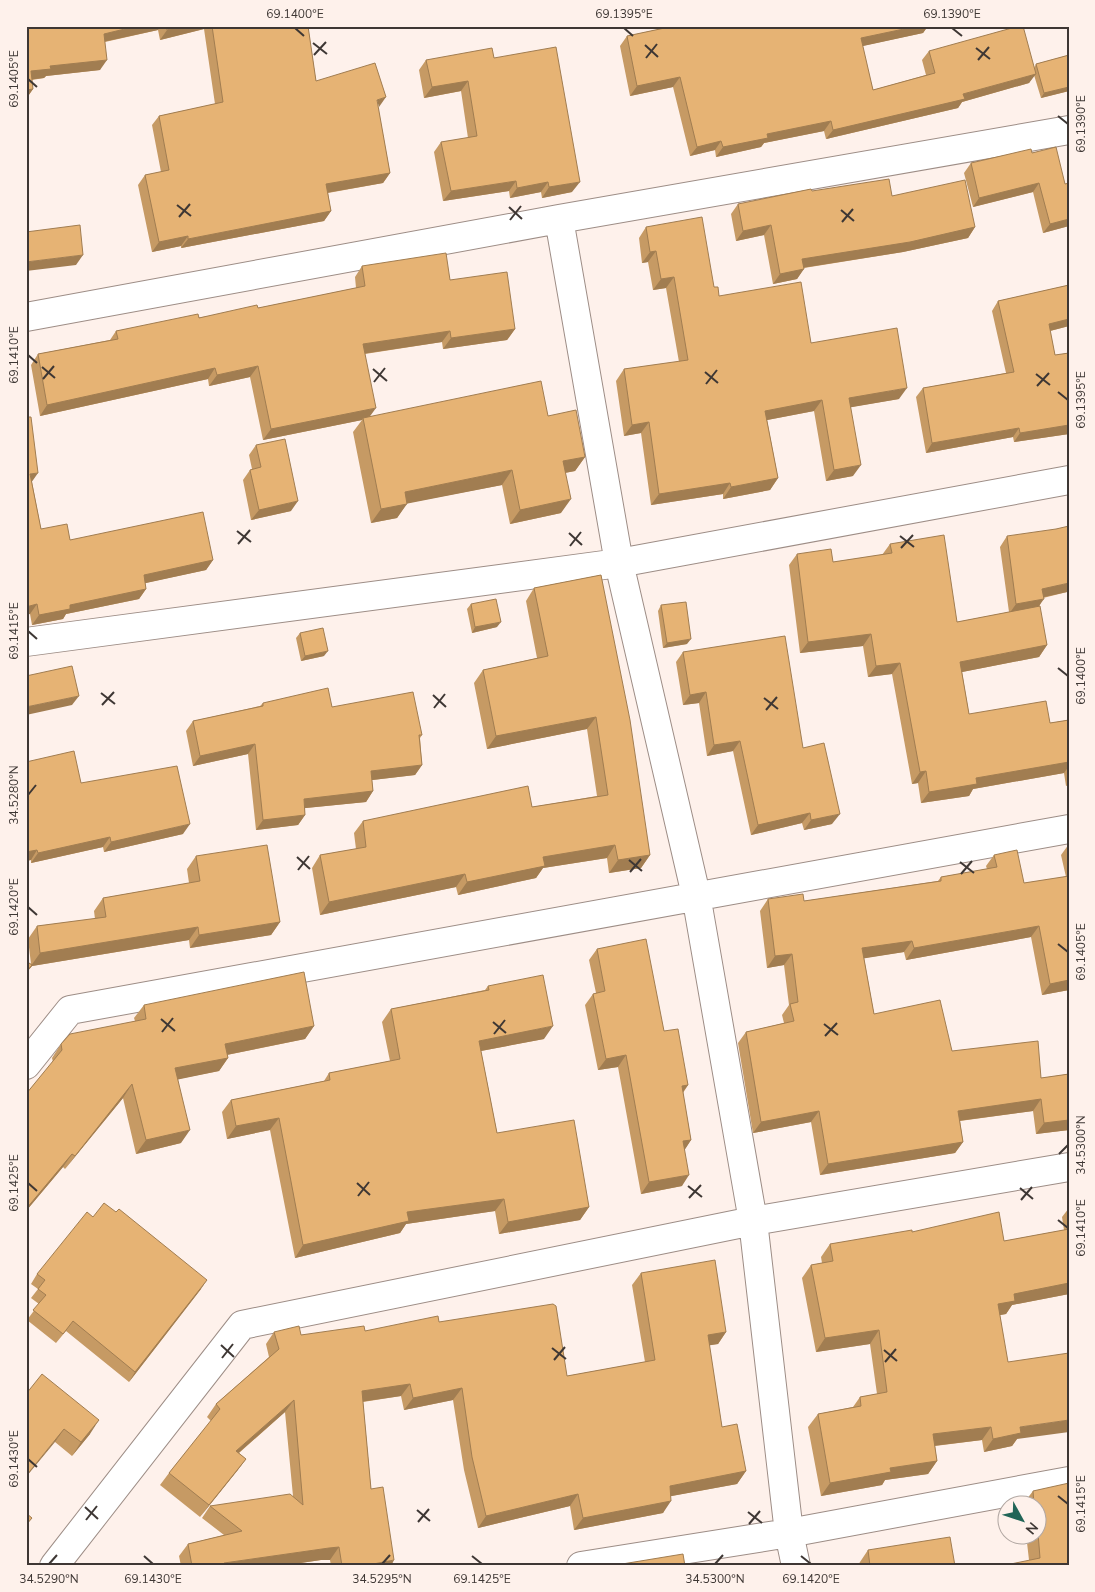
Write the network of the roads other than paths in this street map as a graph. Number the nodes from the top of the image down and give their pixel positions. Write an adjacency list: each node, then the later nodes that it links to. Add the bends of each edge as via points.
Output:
1 (1069, 130): 2 (street)
2 (559, 219): 3 (street); 5 (street)
3 (26, 317)
4 (1069, 480): 5 (street)
5 (618, 562): 6 (street); 8 (street)
6 (26, 642)
7 (1069, 829): 8 (street)
8 (696, 895): 9 (street, via 70,1010); 11 (street)
9 (26, 1065)
10 (1069, 1167): 11 (street)
11 (753, 1221): 13 (street); 14 (street, via 242,1325)
12 (1069, 1481): 13 (street)
13 (789, 1533): 15 (street); 16 (street)
14 (54, 1566)
15 (581, 1566)
16 (796, 1566)

